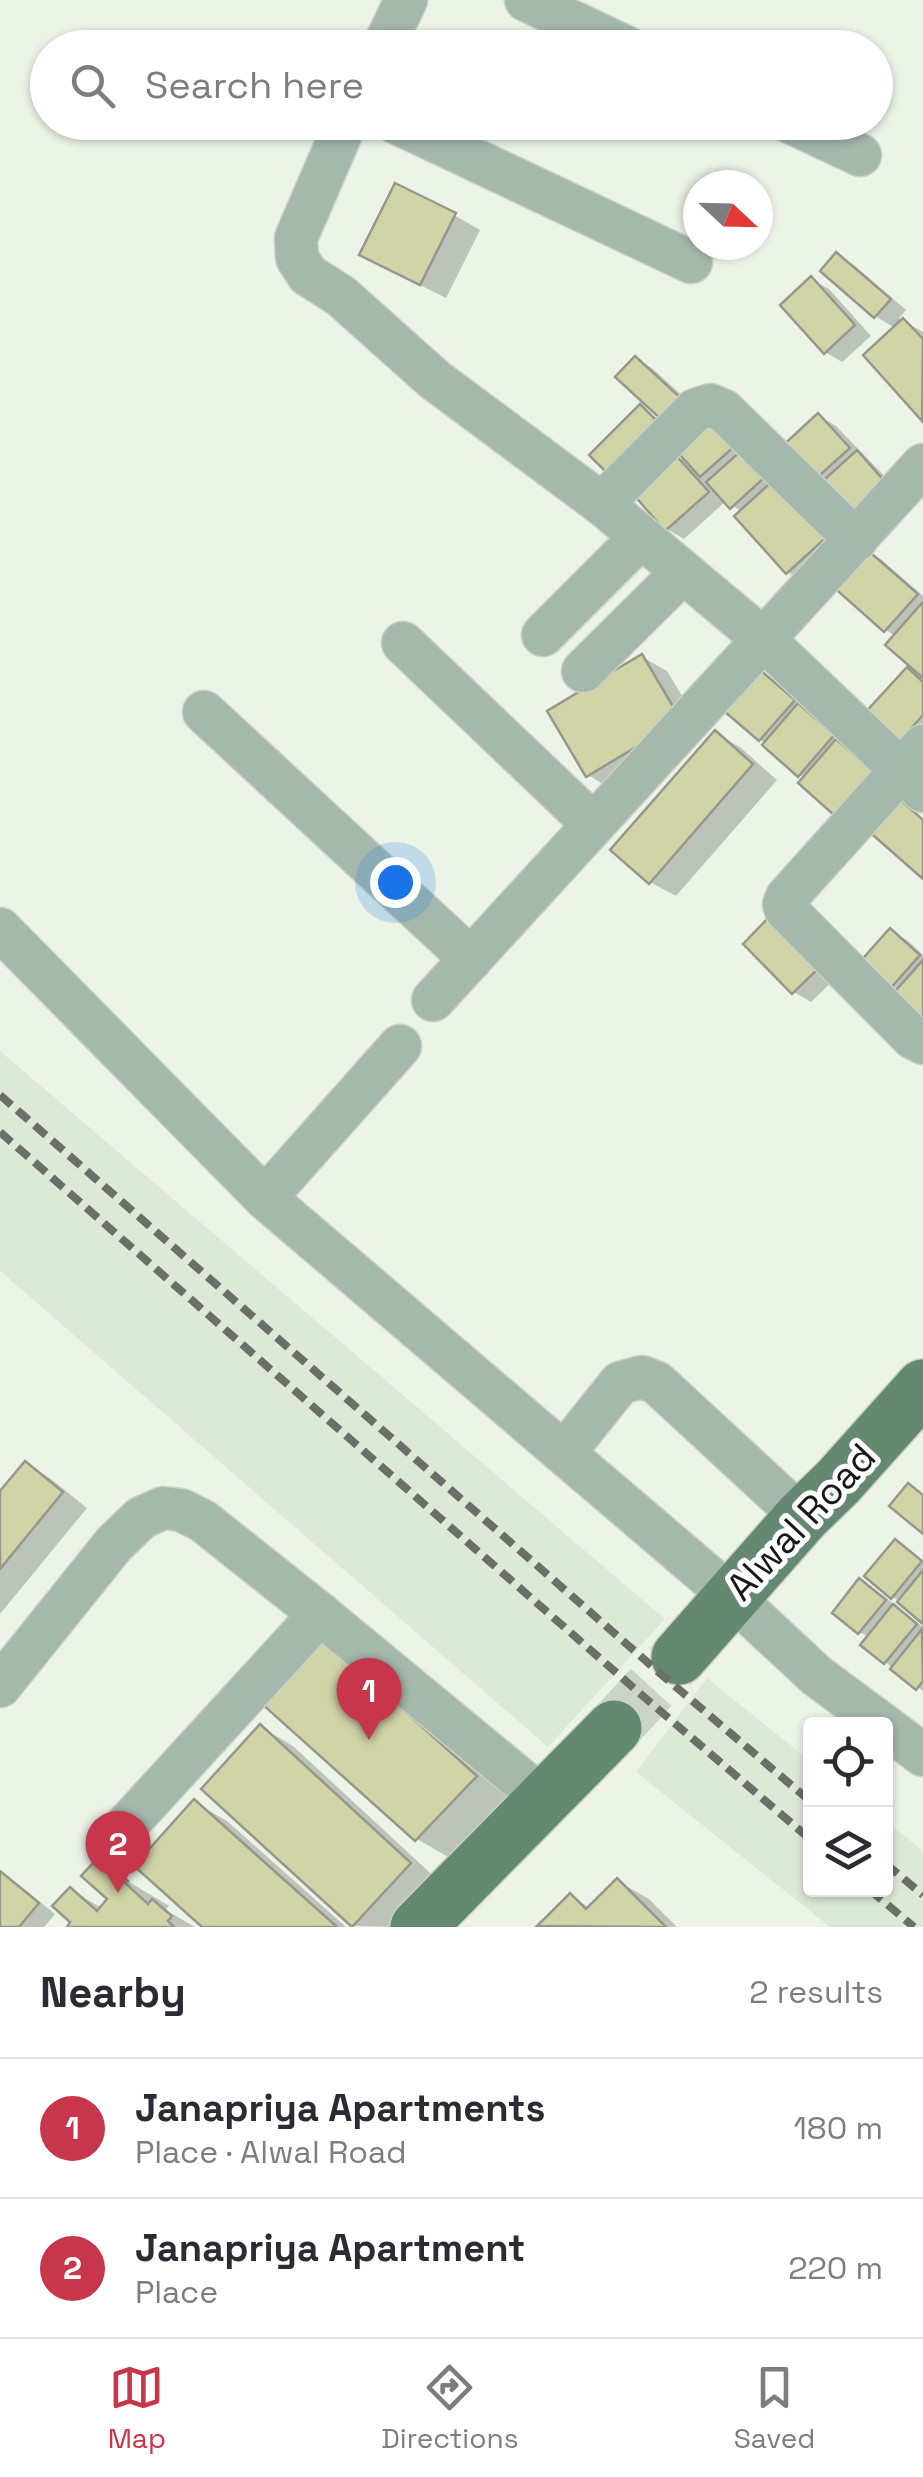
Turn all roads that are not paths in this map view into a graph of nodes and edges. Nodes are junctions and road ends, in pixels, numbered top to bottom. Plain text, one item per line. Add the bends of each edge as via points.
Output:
1 (406, 0) edge
2 (526, 0) edge
3 (392, 30) edge
4 (590, 30) edge
5 (338, 140) edge
6 (433, 140) edge
7 (828, 140) edge
8 (860, 155) dead end
9 (690, 262) dead end
10 (923, 464) edge
11 (602, 504) junction
12 (856, 540) junction
13 (632, 545) junction
14 (674, 580) junction
15 (543, 635) dead end
16 (762, 638) junction
17 (403, 643) dead end
18 (583, 671) dead end
19 (204, 712) dead end
20 (916, 769) edge
21 (592, 824) junction
22 (0, 929) edge
23 (470, 959) junction
24 (432, 1000) dead end
25 (923, 1043) edge
26 (400, 1046) dead end
27 (265, 1198) junction
28 (923, 1388) edge
29 (564, 1453) junction
30 (802, 1517) junction
31 (731, 1596) junction
32 (320, 1614) junction
33 (679, 1657) tunnel mouth
34 (0, 1686) edge
35 (872, 1717) edge
36 (614, 1728) tunnel mouth
37 (893, 1733) edge
38 (923, 1755) edge
39 (544, 1799) junction
40 (113, 1840) dead end
41 (418, 1927) edge

1 - 3 street
2 - 4 street
5 - 11 street via 296,238 297,258 308,275
6 - 9 street
7 - 8 street
10 - 12 street
11 - 12 street via 695,410 710,405 724,411
11 - 13 street
12 - 16 street
13 - 14 street
13 - 15 street
14 - 16 street
14 - 18 street
16 - 20 street
16 - 21 street
17 - 21 street
19 - 23 street
20 - 25 street via 784,904
21 - 23 street
22 - 27 street
23 - 24 street
26 - 27 street
27 - 29 street
28 - 30 main road, Alwal Road
29 - 30 street via 620,1383 642,1377 657,1383
29 - 31 street
30 - 31 main road, Alwal Road
31 - 33 main road, Alwal Road
31 - 35 street
32 - 34 street via 203,1521 164,1508 141,1518 114,1544
32 - 39 street
32 - 40 street
36 - 39 main road
37 - 38 street
39 - 41 main road

